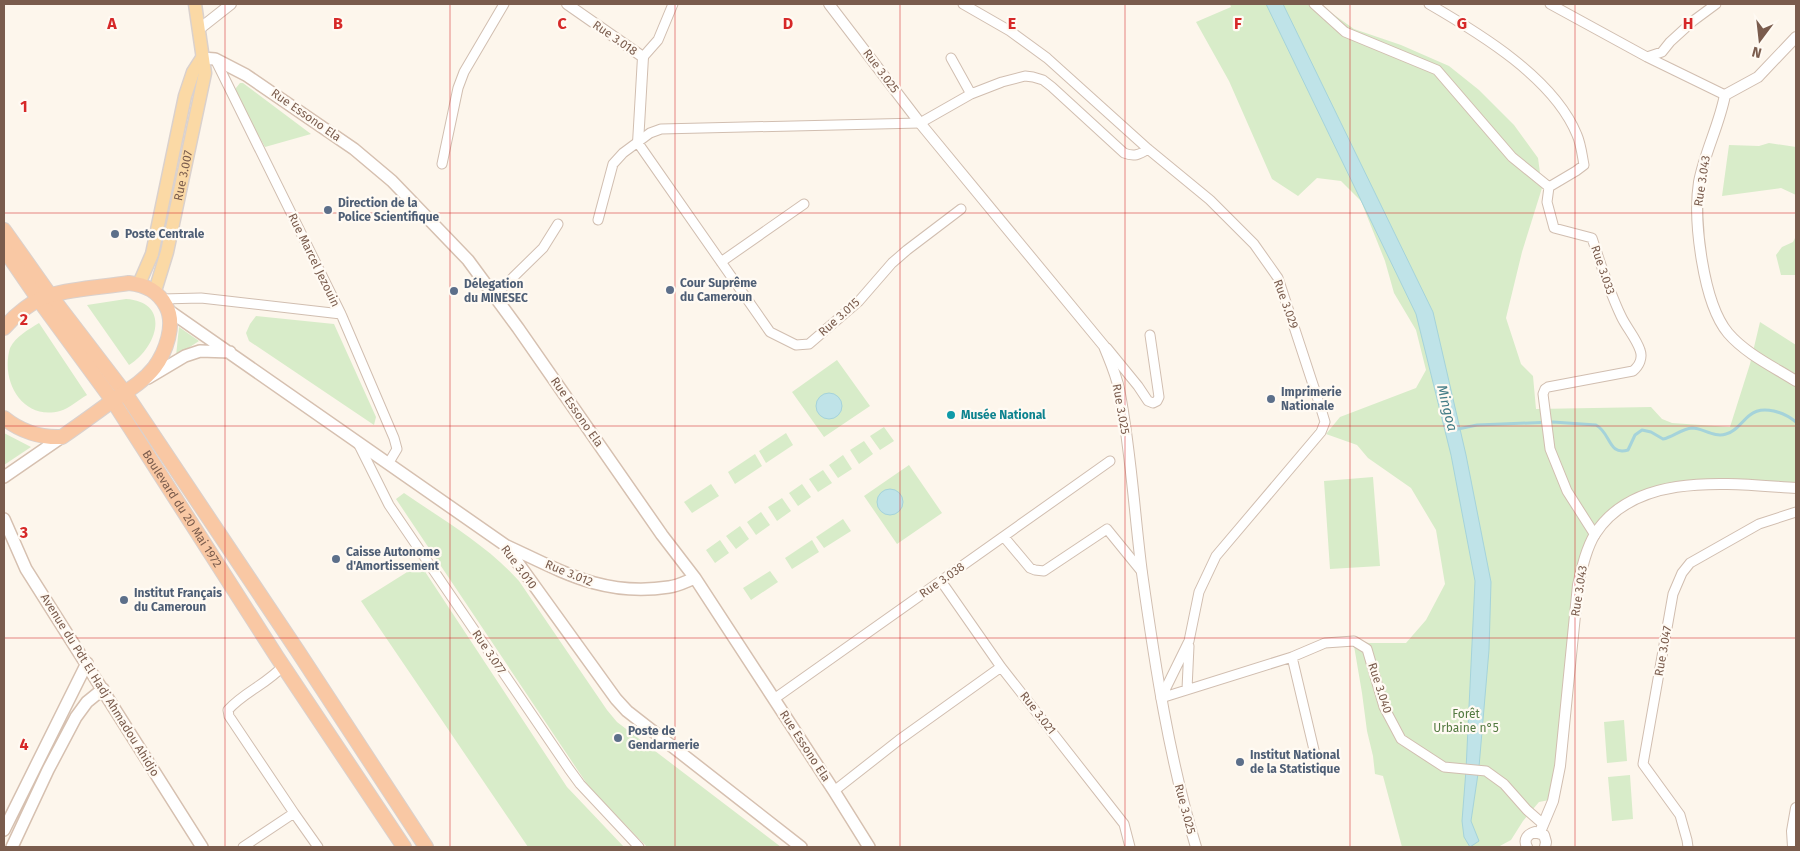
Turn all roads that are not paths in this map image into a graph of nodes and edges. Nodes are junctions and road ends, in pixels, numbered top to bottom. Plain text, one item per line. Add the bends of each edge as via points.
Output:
1 (195, 4) edge
2 (231, 4) edge
3 (504, 4) edge
4 (566, 4) edge
5 (673, 4) edge
6 (829, 4) edge
7 (963, 4) edge
8 (1314, 4) edge
9 (1428, 4) edge
10 (1550, 4) edge
11 (1716, 4) edge
12 (198, 30) junction
13 (1796, 37) edge
14 (643, 57) junction
15 (1647, 57) junction
16 (951, 58) dead end
17 (209, 59) junction
18 (971, 94) junction
19 (1725, 95) junction
20 (920, 123) junction
21 (638, 143) junction
22 (1148, 149) junction
23 (442, 164) dead end
24 (1548, 187) junction
25 (804, 204) dead end
26 (961, 209) dead end
27 (598, 220) dead end
28 (558, 224) dead end
29 (4, 230) edge
30 (4, 249) edge
31 (721, 262) junction
32 (139, 284) junction
33 (494, 296) junction
34 (44, 298) junction
35 (162, 300) junction
36 (341, 314) junction
37 (4, 328) edge
38 (1150, 335) dead end
39 (1104, 346) junction
40 (230, 352) junction
41 (1796, 381) edge
42 (139, 383) junction
43 (119, 397) junction
44 (4, 418) edge
45 (62, 437) junction
46 (358, 443) junction
47 (1110, 461) dead end
48 (388, 464) junction
49 (4, 478) edge
50 (1796, 488) edge
51 (1796, 512) edge
52 (4, 519) edge
53 (1595, 535) junction
54 (1004, 537) junction
55 (504, 545) junction
56 (1142, 572) junction
57 (695, 578) junction
58 (941, 581) junction
59 (1189, 641) junction
60 (1292, 657) junction
61 (87, 663) junction
62 (283, 666) junction
63 (1001, 666) junction
64 (103, 688) junction
65 (1187, 689) junction
66 (1161, 698) junction
67 (774, 699) junction
68 (1314, 750) dead end
69 (834, 791) junction
70 (1796, 808) edge
71 (294, 813) junction
72 (1542, 828) junction
73 (4, 830) edge
74 (1524, 846) edge
75 (12, 847) edge
76 (202, 847) edge
77 (242, 847) edge
78 (318, 847) edge
79 (404, 847) edge
80 (426, 847) edge
81 (639, 847) edge
82 (801, 847) edge
83 (869, 847) edge
84 (1130, 847) edge
85 (1196, 847) edge
86 (1546, 847) edge
87 (1688, 847) edge
88 (1793, 847) edge

1 - 12 main road, Rue 3.007
2 - 12 street
3 - 23 street via 464,72
4 - 14 street, Rue 3.018
5 - 14 street via 658,40
6 - 20 street, Rue 3.025
7 - 22 street, Rue 3.029 via 1010,31 1046,58
8 - 24 street via 1345,32 1437,70 1512,157
9 - 24 street via 1468,26 1503,51 1541,84 1566,114 1577,135 1584,165
10 - 15 street
11 - 15 street via 1662,52
12 - 17 main road, Rue 3.007
13 - 19 street via 1758,77
14 - 21 street, Rue 3.018
15 - 19 street
16 - 18 street
17 - 32 main road, Rue 3.007 via 193,72 185,96 152,254
17 - 33 main road, Rue Essono Ela via 246,74 354,149 392,181 468,260
17 - 35 main road, Rue 3.007 via 167,252
17 - 36 street, Rue Marcel Jezouin
18 - 20 street
18 - 22 street via 1025,76 1043,80 1124,153 1132,156
19 - 41 street, Rue 3.043 via 1699,183 1697,226 1705,274 1712,301 1728,333 1744,348
20 - 21 street via 661,129
20 - 39 street, Rue 3.025
21 - 27 street via 614,164
21 - 31 street, Rue 3.015
22 - 59 street, Rue 3.029 via 1210,200 1254,244 1278,278 1325,422 1321,432 1216,556 1199,592
24 - 53 street, Rue 3.033 via 1547,202 1554,228 1592,238 1611,295 1640,350 1640,363 1633,371 1544,390 1550,449 1567,491
25 - 31 street
26 - 31 street, Rue 3.015 via 892,263 859,301 809,344 796,344 770,332
28 - 33 street via 543,248
29 - 34 highway, Boulevard du 20 Mai 1972
30 - 34 highway, Boulevard du 20 Mai 1972
32 - 34 highway
32 - 35 highway
33 - 57 main road, Rue Essono Ela
34 - 37 highway
34 - 43 highway, Boulevard du 20 Mai 1972
35 - 36 street via 202,298
35 - 40 main road, Rue 3.010
35 - 42 highway via 170,322 166,346 154,367
36 - 48 street, Rue Marcel Jezouin via 394,438 397,449
38 - 39 street via 1159,397 1153,403
39 - 56 street, Rue 3.025 via 1119,387
40 - 42 main road via 200,351 185,356
40 - 46 main road, Rue 3.010
42 - 43 highway
43 - 45 highway
43 - 62 highway, Boulevard du 20 Mai 1972
43 - 80 highway, Boulevard du 20 Mai 1972 via 286,633
44 - 45 highway via 18,428 49,437
45 - 49 main road
46 - 48 main road, Rue 3.010
46 - 81 street, Rue 3.077 via 389,505 569,769
47 - 54 street, Rue 3.038
48 - 55 main road, Rue 3.010
50 - 53 street, Rue 3.043 via 1723,484 1688,485 1656,491 1618,510
51 - 87 street, Rue 3.047 via 1759,524 1690,563 1673,594 1643,764 1680,815
52 - 61 main road, Avenue du Pdt El Hadj Ahmadou Ahidjo via 26,569
53 - 72 street, Rue 3.043 via 1578,585 1560,766 1553,801
54 - 56 street via 1030,568 1044,570 1106,529
54 - 58 street, Rue 3.038
55 - 57 main road, Rue 3.012 via 594,584 619,589 671,587
55 - 82 main road, Rue 3.010 via 627,711
56 - 66 street, Rue 3.025
57 - 67 main road, Rue Essono Ela
58 - 63 street, Rue 3.021
58 - 67 street, Rue 3.038
59 - 65 street, Rue 3.029
59 - 66 street, Rue 3.029
60 - 65 street, Rue 3.040
60 - 68 street
60 - 72 street, Rue 3.040 via 1325,643 1354,641 1367,649 1384,707 1401,739 1444,767 1486,772 1504,784
61 - 64 main road, Avenue du Pdt El Hadj Ahmadou Ahidjo
61 - 73 main road
62 - 71 street via 228,710
62 - 79 highway, Boulevard du 20 Mai 1972
63 - 69 street
63 - 84 street, Rue 3.021 via 1124,824
64 - 75 main road via 76,717
64 - 76 main road, Avenue du Pdt El Hadj Ahmadou Ahidjo
65 - 66 street, Rue 3.040
66 - 85 street, Rue 3.025 via 1182,799
67 - 69 main road, Rue Essono Ela
69 - 83 main road, Rue Essono Ela
70 - 88 street
71 - 77 street
71 - 78 street
72 - 74 street via 1527,836
72 - 86 street

